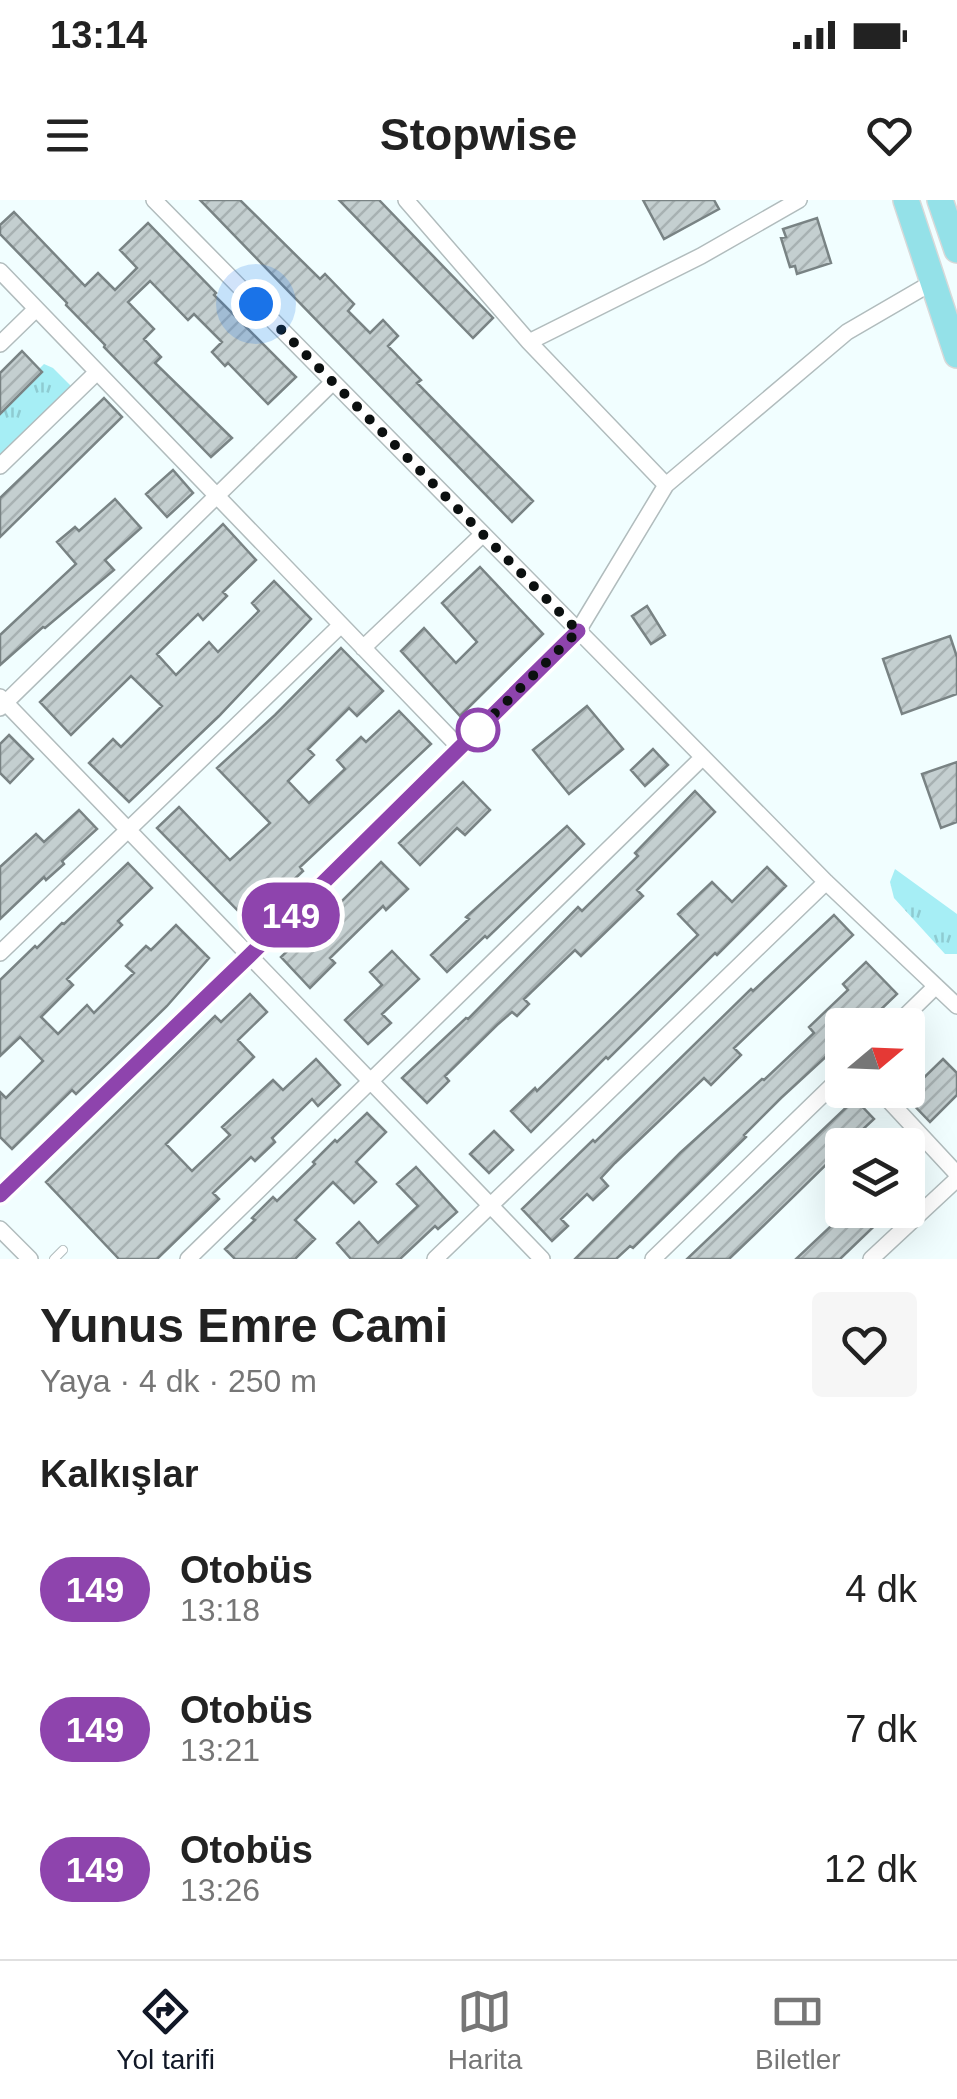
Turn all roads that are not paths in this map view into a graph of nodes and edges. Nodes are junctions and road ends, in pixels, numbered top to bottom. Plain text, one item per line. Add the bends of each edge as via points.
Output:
1 (154, 200) edge
2 (406, 200) edge
3 (799, 200) edge
4 (906, 200) edge
5 (940, 200) edge
6 (956, 244) edge
7 (0, 272) edge
8 (933, 282) junction
9 (36, 309) junction
10 (529, 342) junction
11 (0, 344) edge
12 (957, 354) edge
13 (98, 372) junction
14 (332, 382) junction
15 (0, 466) edge
16 (666, 484) junction
17 (216, 496) junction
18 (483, 534) junction
19 (341, 625) junction
20 (578, 631) junction
21 (363, 648) junction
22 (2, 703) edge
23 (460, 748) junction
24 (703, 757) junction
25 (128, 830) junction
26 (826, 882) junction
27 (0, 953) edge
28 (249, 956) junction
29 (936, 986) junction
30 (957, 1006) edge
31 (913, 1008) edge
32 (370, 1082) junction
33 (825, 1092) edge
34 (896, 1108) edge
35 (957, 1177) edge
36 (0, 1195) edge
37 (490, 1206) junction
38 (0, 1229) edge
39 (63, 1250) dead end
40 (30, 1259) edge
41 (54, 1259) edge
42 (188, 1259) edge
43 (435, 1259) edge
44 (542, 1259) edge
45 (652, 1259) edge
46 (871, 1259) edge

1 - 14 street
2 - 10 street
3 - 10 street
4 - 8 main road
5 - 6 main road
7 - 9 street
8 - 12 main road
8 - 16 street via 846,332
9 - 11 street
9 - 13 street
10 - 16 street
13 - 15 street
13 - 17 street
14 - 17 street
14 - 18 street
16 - 20 street
17 - 19 street
17 - 22 street
18 - 20 street
18 - 21 street
19 - 21 street
19 - 25 street
20 - 23 street
20 - 24 street
21 - 23 street
22 - 25 street
23 - 28 street
24 - 26 street
24 - 32 street
25 - 27 street
25 - 28 street
26 - 29 street
26 - 37 street
28 - 32 street
28 - 36 street
29 - 30 street
29 - 31 street
32 - 37 street
32 - 42 street
33 - 45 street
34 - 35 street
35 - 46 street
37 - 43 street
37 - 44 street
38 - 40 street
39 - 41 lane

